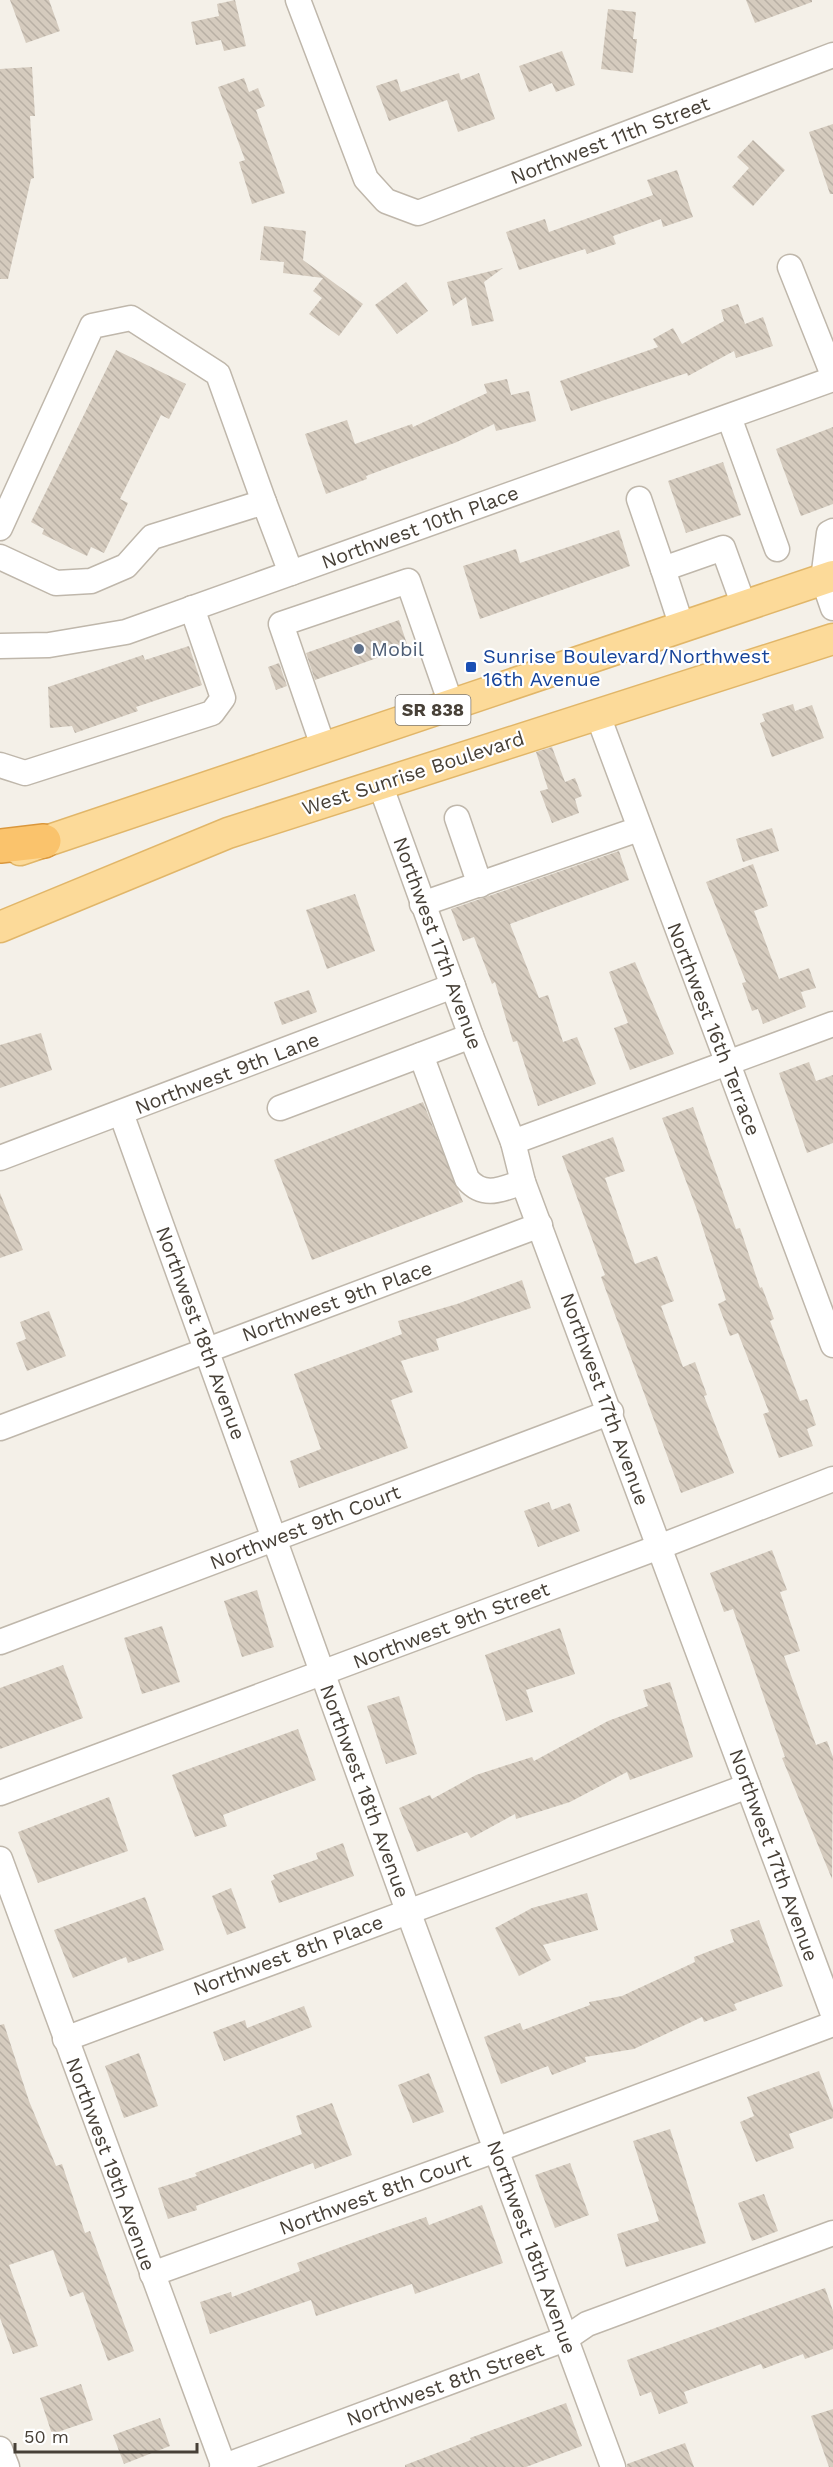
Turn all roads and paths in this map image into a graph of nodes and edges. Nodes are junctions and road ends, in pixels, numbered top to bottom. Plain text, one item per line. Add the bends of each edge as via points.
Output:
1 (298, 0) edge
2 (833, 56) edge
3 (790, 267) dead end
4 (833, 375) edge
5 (833, 380) edge
6 (729, 417) junction
7 (639, 499) dead end
8 (264, 502) junction
9 (0, 528) edge
10 (833, 531) edge
11 (777, 549) dead end
12 (0, 557) edge
13 (663, 569) junction
14 (291, 573) junction
15 (828, 578) edge
16 (744, 606) junction
17 (192, 608) junction
18 (833, 608) edge
19 (682, 627) junction
20 (833, 639) edge
21 (0, 646) edge
22 (450, 704) junction
23 (597, 713) junction
24 (323, 746) junction
25 (0, 765) edge
26 (380, 784) junction
27 (457, 818) dead end
28 (639, 829) junction
29 (44, 841) junction
30 (0, 846) edge
31 (0, 857) edge
32 (480, 885) junction
33 (422, 904) junction
34 (0, 927) edge
35 (453, 986) junction
36 (833, 1024) edge
37 (471, 1036) junction
38 (421, 1055) junction
39 (726, 1063) junction
40 (280, 1108) dead end
41 (121, 1113) junction
42 (513, 1142) junction
43 (0, 1158) edge
44 (523, 1182) junction
45 (540, 1225) junction
46 (833, 1345) edge
47 (207, 1349) junction
48 (611, 1412) junction
49 (0, 1428) edge
50 (833, 1479) edge
51 (274, 1539) junction
52 (659, 1547) junction
53 (0, 1642) edge
54 (322, 1674) junction
55 (748, 1786) junction
56 (0, 1793) edge
57 (0, 1859) edge
58 (408, 1911) junction
59 (833, 2014) edge
60 (833, 2024) edge
61 (64, 2038) junction
62 (496, 2150) junction
63 (833, 2233) edge
64 (152, 2274) junction
65 (565, 2339) junction
66 (0, 2449) edge
67 (7, 2467) edge
68 (223, 2467) edge
69 (613, 2467) edge

1 - 2 street, Northwest 11th Street via 366,179 386,201 418,213
3 - 4 street
5 - 6 street, Northwest 10th Place
6 - 11 street
6 - 14 street, Northwest 10th Place
7 - 13 street
8 - 9 street via 218,374 131,318 93,326
8 - 12 street via 152,537 126,566 91,581 56,583
8 - 14 street
10 - 15 street via 829,533
13 - 16 street via 723,548
13 - 19 street
14 - 17 street, Northwest 10th Place
15 - 16 main road, SR 838
15 - 18 street
16 - 19 main road, SR 838
17 - 21 street, Northwest 10th Place via 126,632 49,645
17 - 25 street via 223,698 212,713 25,773
19 - 22 main road, SR 838
20 - 23 main road, West Sunrise Boulevard / SR 838
22 - 24 main road, SR 838
22 - 24 street via 408,581 281,624
23 - 26 main road, West Sunrise Boulevard / SR 838
23 - 28 street, Northwest 16th Terrace
24 - 29 main road, SR 838
26 - 33 street, Northwest 17th Avenue
26 - 34 main road, West Sunrise Boulevard / SR 838 via 228,833
27 - 32 street
28 - 32 street
28 - 39 street, Northwest 16th Terrace
29 - 30 highway
29 - 31 main road, SR 838
32 - 33 street
33 - 35 street, Northwest 17th Avenue
35 - 37 street, Northwest 17th Avenue
35 - 41 street, Northwest 9th Lane
36 - 39 street
37 - 38 street
37 - 42 street, Northwest 17th Avenue
38 - 40 street
38 - 44 street via 473,1186 491,1193
39 - 42 street
39 - 46 street, Northwest 16th Terrace
41 - 43 street, Northwest 9th Lane
41 - 47 street, Northwest 18th Avenue
42 - 44 street, Northwest 17th Avenue
44 - 45 street, Northwest 17th Avenue
45 - 47 street, Northwest 9th Place
45 - 48 street, Northwest 17th Avenue
47 - 49 street, Northwest 9th Place
47 - 51 street, Northwest 18th Avenue
48 - 51 street, Northwest 9th Court
48 - 52 street, Northwest 17th Avenue
50 - 52 street, Northwest 9th Street
51 - 53 street, Northwest 9th Court
51 - 54 street, Northwest 18th Avenue
52 - 54 street, Northwest 9th Street
52 - 55 street, Northwest 17th Avenue
54 - 56 street, Northwest 9th Street
54 - 58 street, Northwest 18th Avenue
55 - 58 street, Northwest 8th Place
55 - 59 street, Northwest 17th Avenue
57 - 61 street, Northwest 19th Avenue
58 - 61 street, Northwest 8th Place
58 - 62 street, Northwest 18th Avenue
60 - 62 street, Northwest 8th Court
61 - 64 street, Northwest 19th Avenue
62 - 64 street, Northwest 8th Court
62 - 65 street, Northwest 18th Avenue
63 - 65 street, Northwest 8th Street via 587,2324
64 - 68 street, Northwest 19th Avenue
65 - 68 street, Northwest 8th Street
65 - 69 street, Northwest 18th Avenue
66 - 67 street

